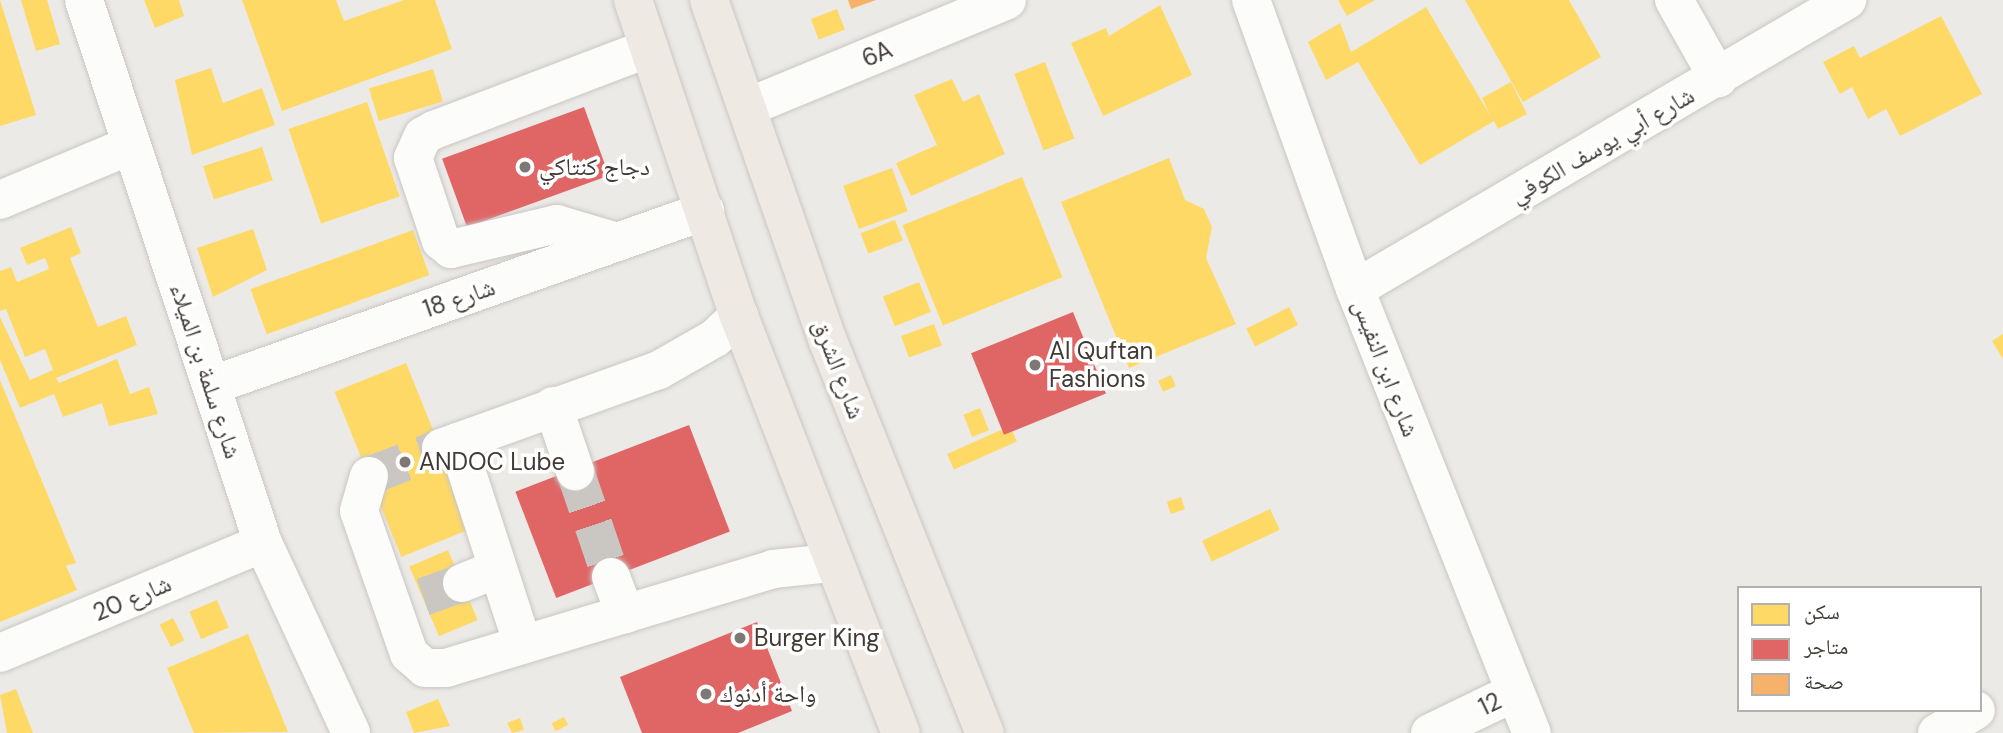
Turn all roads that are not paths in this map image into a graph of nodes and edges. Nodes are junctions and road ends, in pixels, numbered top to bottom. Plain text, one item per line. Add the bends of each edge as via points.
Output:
1 (83, 0) edge
2 (633, 0) edge
3 (709, 0) edge
4 (1007, 0) edge
5 (1251, 0) edge
6 (1674, 0) edge
7 (1847, 0) edge
8 (649, 48) junction
9 (1718, 78) junction
10 (748, 107) junction
11 (129, 146) junction
12 (0, 200) edge
13 (705, 211) junction
14 (617, 242) junction
15 (1355, 289) junction
16 (739, 316) junction
17 (213, 385) junction
18 (553, 406) junction
19 (575, 471) tunnel mouth
20 (369, 476) dead end
21 (263, 543) junction
22 (830, 563) junction
23 (496, 569) junction
24 (611, 577) tunnel mouth
25 (461, 583) tunnel mouth
26 (625, 614) junction
27 (523, 645) junction
28 (0, 653) edge
29 (1513, 692) junction
30 (2003, 694) edge
31 (1982, 707) edge
32 (1973, 712) edge
33 (351, 733) edge
34 (901, 733) edge
35 (985, 733) edge
36 (1430, 733) edge
37 (1532, 733) edge
38 (1937, 733) edge

1 - 11 street, شارع سلمة بن الميلاء
2 - 8 main road
3 - 10 main road, شارع الشرق
4 - 10 street, 6A
5 - 15 street, شارع ابن النفيس
6 - 9 street
7 - 9 street, شارع أبي يوسف الكوفي
8 - 13 main road
8 - 14 street via 434,130 423,136 413,159 441,241 451,249 557,224
9 - 15 street, شارع أبي يوسف الكوفي
10 - 35 main road, شارع الشرق via 828,341
11 - 12 street
11 - 17 street, شارع سلمة بن الميلاء
13 - 14 street, شارع 18
13 - 16 main road
14 - 17 street, شارع 18
15 - 29 street, شارع ابن النفيس
16 - 18 street via 688,356
16 - 22 main road
17 - 21 street, شارع سلمة بن الميلاء
18 - 19 street
18 - 23 street via 449,445
20 - 27 street via 359,511 408,602 409,654 425,668
21 - 28 street, شارع 20
21 - 33 street, شارع سلمة بن الميلاء
22 - 26 street via 773,569
22 - 34 main road
23 - 25 street
23 - 27 street
24 - 26 street
26 - 27 street
29 - 36 street, 12
29 - 37 street, شارع ابن النفيس
30 - 31 street
32 - 38 street

